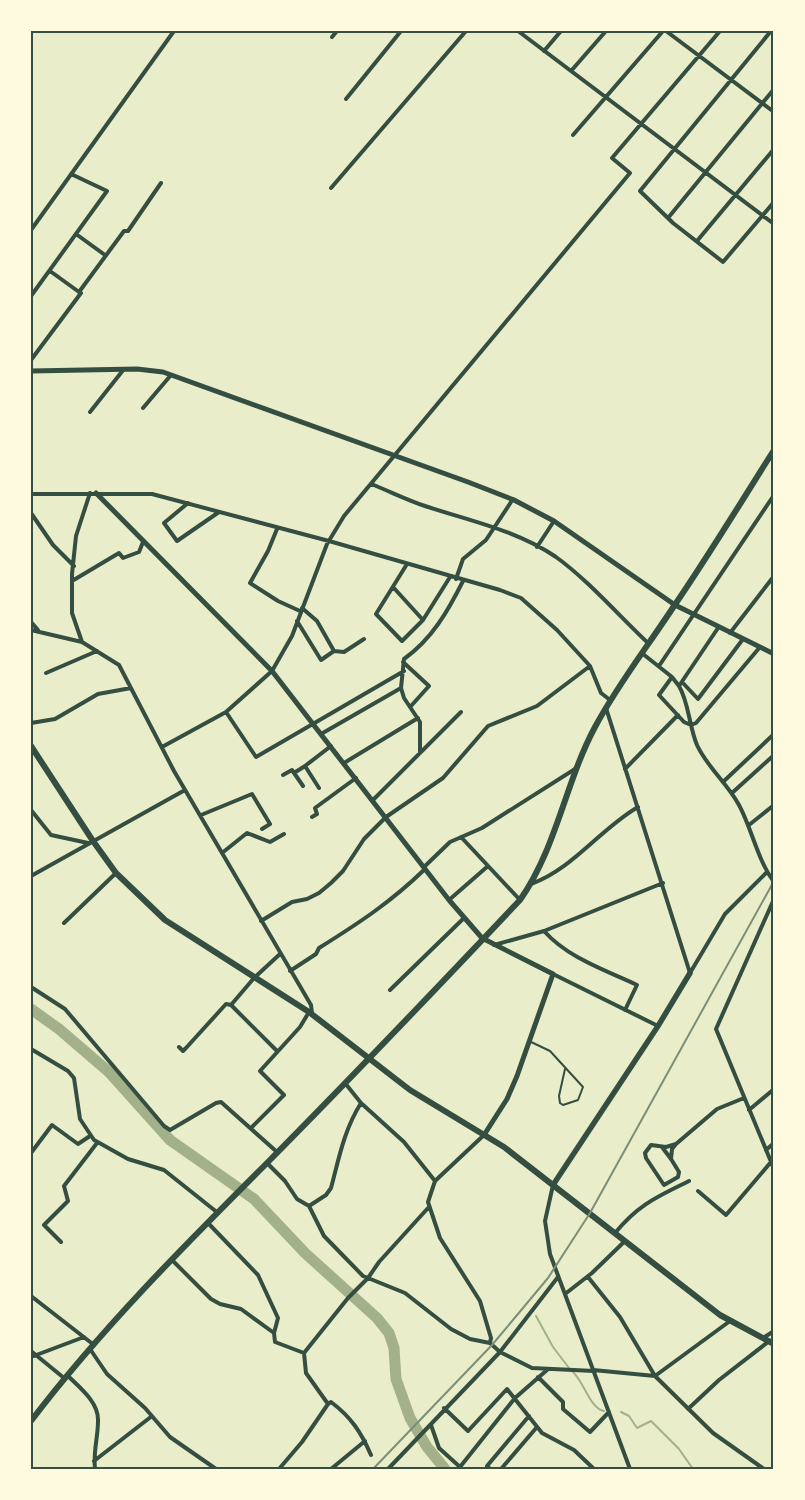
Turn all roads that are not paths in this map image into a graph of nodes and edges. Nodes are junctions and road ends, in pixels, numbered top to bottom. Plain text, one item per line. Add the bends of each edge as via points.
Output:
1 (174, 31) edge
2 (337, 31) edge
3 (401, 31) edge
4 (518, 31) edge
5 (562, 31) edge
6 (606, 31) edge
7 (665, 31) edge
8 (720, 31) edge
9 (771, 31) edge
10 (464, 32) edge
11 (332, 37) dead end
12 (544, 51) junction
13 (699, 56) junction
14 (571, 71) junction
15 (730, 80) junction
16 (774, 89) edge
17 (606, 97) junction
18 (346, 99) dead end
19 (762, 103) junction
20 (774, 112) edge
21 (641, 124) junction
22 (573, 136) dead end
23 (674, 148) junction
24 (774, 149) edge
25 (706, 172) junction
26 (71, 174) junction
27 (161, 183) dead end
28 (331, 188) dead end
29 (736, 195) junction
30 (774, 202) edge
31 (762, 215) junction
32 (668, 218) junction
33 (774, 224) edge
34 (31, 230) edge
35 (76, 234) junction
36 (697, 241) junction
37 (106, 255) junction
38 (50, 271) junction
39 (79, 292) junction
40 (31, 296) edge
41 (31, 360) edge
42 (124, 369) junction
43 (31, 371) edge
44 (171, 375) junction
45 (143, 408) dead end
46 (90, 412) dead end
47 (774, 450) edge
48 (396, 455) junction
49 (371, 484) junction
50 (93, 493) junction
51 (31, 494) edge
52 (774, 495) edge
53 (512, 499) junction
54 (188, 503) junction
55 (219, 512) junction
56 (31, 513) edge
57 (554, 521) junction
58 (494, 526) junction
59 (277, 529) junction
60 (329, 541) junction
61 (143, 542) junction
62 (537, 547) junction
63 (407, 564) junction
64 (74, 566) junction
65 (774, 576) edge
66 (450, 577) junction
67 (456, 579) junction
68 (72, 581) junction
69 (463, 581) junction
70 (393, 587) junction
71 (675, 605) junction
72 (301, 610) junction
73 (694, 615) junction
74 (423, 620) junction
75 (297, 621) junction
76 (31, 622) edge
77 (718, 628) junction
78 (31, 630) edge
79 (38, 630) junction
80 (730, 633) junction
81 (364, 639) dead end
82 (743, 639) junction
83 (82, 642) junction
84 (649, 644) junction
85 (760, 647) junction
86 (97, 651) junction
87 (334, 651) junction
88 (773, 652) edge
89 (642, 654) junction
90 (403, 662) junction
91 (590, 666) junction
92 (659, 666) junction
93 (272, 671) junction
94 (404, 671) junction
95 (46, 673) dead end
96 (672, 677) junction
97 (680, 684) junction
98 (131, 688) junction
99 (401, 688) junction
100 (610, 700) junction
101 (411, 706) junction
102 (606, 708) junction
103 (226, 712) junction
104 (461, 712) dead end
105 (678, 715) junction
106 (418, 718) junction
107 (31, 723) edge
108 (314, 724) junction
109 (691, 725) junction
110 (321, 734) junction
111 (774, 734) edge
112 (31, 746) edge
113 (330, 746) junction
114 (162, 748) junction
115 (420, 753) junction
116 (774, 755) edge
117 (344, 763) junction
118 (305, 766) junction
119 (575, 769) junction
120 (625, 769) junction
121 (294, 773) junction
122 (283, 776) dead end
123 (356, 778) junction
124 (724, 781) junction
125 (303, 786) dead end
126 (319, 788) dead end
127 (186, 790) junction
128 (732, 792) junction
129 (373, 800) junction
130 (774, 805) edge
131 (638, 807) junction
132 (31, 810) edge
133 (201, 815) junction
134 (386, 817) junction
135 (312, 818) dead end
136 (749, 825) junction
137 (262, 829) dead end
138 (284, 834) dead end
139 (461, 837) junction
140 (91, 842) junction
141 (222, 853) junction
142 (488, 866) junction
143 (424, 868) junction
144 (116, 872) junction
145 (767, 872) junction
146 (31, 876) edge
147 (774, 882) edge
148 (663, 883) junction
149 (531, 884) junction
150 (774, 899) edge
151 (449, 900) junction
152 (520, 900) junction
153 (464, 918) junction
154 (261, 921) junction
155 (64, 923) dead end
156 (544, 931) junction
157 (482, 938) junction
158 (494, 946) junction
159 (280, 954) junction
160 (290, 971) junction
161 (690, 973) junction
162 (553, 974) junction
163 (254, 978) junction
164 (31, 987) edge
165 (390, 990) dead end
166 (232, 1005) junction
167 (625, 1010) junction
168 (311, 1013) junction
169 (658, 1026) junction
170 (530, 1041) junction
171 (179, 1047) dead end
172 (31, 1049) edge
173 (277, 1051) junction
174 (369, 1058) junction
175 (565, 1069) junction
176 (345, 1083) junction
177 (774, 1090) edge
178 (744, 1098) junction
179 (361, 1103) junction
180 (749, 1110) junction
181 (252, 1127) junction
182 (484, 1134) junction
183 (90, 1136) junction
184 (97, 1143) junction
185 (774, 1143) edge
186 (676, 1144) junction
187 (660, 1145) junction
188 (766, 1150) junction
189 (277, 1152) junction
190 (31, 1153) edge
191 (670, 1159) junction
192 (771, 1162) junction
193 (267, 1163) junction
194 (774, 1169) edge
195 (435, 1181) junction
196 (689, 1181) dead end
197 (553, 1185) junction
198 (698, 1191) dead end
199 (309, 1206) junction
200 (428, 1208) junction
201 (218, 1213) junction
202 (208, 1222) junction
203 (616, 1233) junction
204 (626, 1240) junction
205 (61, 1242) dead end
206 (172, 1260) junction
207 (588, 1277) junction
208 (368, 1278) junction
209 (558, 1278) junction
210 (565, 1294) junction
211 (31, 1296) edge
212 (730, 1321) junction
213 (774, 1331) edge
214 (274, 1333) junction
215 (84, 1337) junction
216 (761, 1339) junction
217 (490, 1343) junction
218 (771, 1343) edge
219 (92, 1347) junction
220 (31, 1351) edge
221 (500, 1352) junction
222 (304, 1353) junction
223 (34, 1356) edge
224 (547, 1370) junction
225 (593, 1370) junction
226 (655, 1376) junction
227 (66, 1377) junction
228 (538, 1377) junction
229 (516, 1398) junction
230 (328, 1404) junction
231 (444, 1408) junction
232 (688, 1409) junction
233 (609, 1412) junction
234 (152, 1416) junction
235 (529, 1416) junction
236 (31, 1421) edge
237 (430, 1426) junction
238 (537, 1427) junction
239 (364, 1441) junction
240 (371, 1455) dead end
241 (94, 1461) junction
242 (283, 1463) junction
243 (95, 1469) edge
244 (216, 1469) edge
245 (279, 1469) edge
246 (284, 1469) edge
247 (331, 1469) edge
248 (388, 1469) edge
249 (490, 1469) edge
250 (501, 1469) edge
251 (594, 1469) edge
252 (630, 1469) edge
253 (764, 1469) edge

1 - 26 street
2 - 11 street
3 - 18 street
4 - 12 street
5 - 12 street
6 - 14 street
7 - 13 street
7 - 17 street
8 - 13 street
9 - 15 street
10 - 28 street
12 - 14 street
13 - 15 street
13 - 21 street
14 - 17 street
15 - 19 street
15 - 23 street
16 - 19 street
17 - 21 street
17 - 22 street
19 - 20 street
19 - 25 street
21 - 23 street
21 - 48 street via 612,158 630,173
23 - 25 street
23 - 32 street via 640,191
24 - 29 street
25 - 29 street
25 - 32 street
26 - 34 street
26 - 35 street via 107,191
27 - 37 street via 128,231 124,231
29 - 31 street
29 - 36 street
30 - 31 street
31 - 33 street
31 - 36 street via 723,262
32 - 36 street
35 - 37 street
35 - 38 street
37 - 39 street
38 - 39 street
38 - 40 street
39 - 41 street
42 - 43 street
42 - 44 street
42 - 46 street
44 - 45 street
44 - 48 street
47 - 71 main road
48 - 49 street
48 - 53 street
49 - 58 street via 424,506
49 - 60 street via 344,516
50 - 51 street
50 - 54 street via 152,494
50 - 61 street
50 - 64 street via 76,536
52 - 73 street
53 - 57 street
53 - 58 street
54 - 55 street
54 - 55 street via 164,523 177,541
55 - 59 street
56 - 64 street via 53,545
57 - 62 street
57 - 71 street
58 - 62 street
58 - 67 street via 486,540 463,559
59 - 60 street
59 - 72 street via 250,583 278,601
60 - 63 street
60 - 72 street
61 - 68 street via 139,552 122,558 119,553
61 - 93 street
62 - 84 street via 573,572
63 - 66 street
63 - 70 street
64 - 68 street
65 - 80 street
66 - 67 street
66 - 74 street
67 - 69 street
68 - 83 street via 72,612
69 - 90 street via 439,624
69 - 91 street via 522,598
70 - 74 street
70 - 74 street via 376,614 402,641
71 - 73 street
71 - 84 main road
72 - 75 street
72 - 87 street via 317,621
73 - 77 street
73 - 92 street
75 - 87 street via 321,660
75 - 93 street
76 - 79 street
77 - 80 street
77 - 97 street
78 - 79 street
79 - 83 street
80 - 82 street
81 - 87 street via 344,652
82 - 85 street
82 - 97 street via 698,699
83 - 86 street
84 - 89 main road
85 - 88 street
85 - 109 street
86 - 95 street
86 - 98 street via 119,665
89 - 92 street
89 - 100 main road
90 - 94 street
90 - 101 street via 429,686
91 - 100 street via 602,693
91 - 134 street via 537,706 488,726 443,778
92 - 96 street
93 - 103 street
93 - 108 street
94 - 99 street
94 - 108 street
96 - 97 street
96 - 105 street via 660,695
97 - 109 street
98 - 107 street via 98,694 55,719
98 - 114 street
99 - 101 street
99 - 110 street
100 - 102 main road
101 - 106 street
102 - 119 main road
102 - 120 street
103 - 108 street via 256,757
103 - 114 street
104 - 115 street
105 - 109 street
105 - 120 street
106 - 115 street
106 - 117 street
108 - 110 street
109 - 124 street via 702,754
110 - 113 street
111 - 124 street
112 - 140 main road
113 - 117 street
113 - 118 street
114 - 127 street
115 - 129 street
116 - 128 street
117 - 123 street
118 - 121 street
118 - 126 street
119 - 139 street via 482,828
119 - 149 main road via 552,840
120 - 131 street
121 - 122 street via 292,770
121 - 125 street
123 - 129 street
123 - 135 street via 315,808 317,814
124 - 128 street
127 - 133 street
127 - 140 street
128 - 136 street
129 - 134 street
130 - 136 street
131 - 148 street
131 - 149 street via 554,872
132 - 140 street via 51,834
133 - 137 street via 252,794 270,824
133 - 141 street
134 - 143 street
134 - 154 street via 364,839 332,884 307,900 292,902
136 - 145 street
138 - 141 street via 270,842 247,832
139 - 142 street
139 - 143 street via 439,851
140 - 144 main road
140 - 146 street
141 - 154 street
142 - 151 street
142 - 152 street
143 - 151 street
143 - 160 street via 400,894
144 - 155 street
144 - 163 main road via 165,920
145 - 147 street
145 - 161 street via 725,914
148 - 156 street
148 - 161 street
149 - 152 main road
150 - 178 street via 716,1029
151 - 153 street
152 - 157 main road
153 - 157 street
153 - 165 street
154 - 159 street
156 - 158 street
156 - 167 street via 570,954 637,985
157 - 158 street
157 - 174 main road
158 - 162 street
159 - 160 street
159 - 163 street
160 - 168 street via 311,1005
161 - 169 main road
162 - 167 street
162 - 170 street
163 - 166 street
163 - 168 main road
164 - 181 street via 56,1001 70,1015 114,1070 170,1130 221,1102
166 - 171 street via 226,1004 186,1048 182,1051
166 - 173 street
167 - 169 street
168 - 173 street
168 - 174 main road
169 - 197 main road
170 - 175 lane via 550,1051
170 - 182 street via 507,1099
172 - 183 street via 74,1078 80,1119
173 - 181 street via 260,1071 284,1095
174 - 176 main road
174 - 182 main road via 410,1090
175 - 175 lane via 584,1090 575,1102 562,1105 559,1096
176 - 179 street
176 - 189 main road
177 - 180 street
178 - 180 street
178 - 186 street via 718,1109
179 - 195 street via 404,1142
179 - 199 street via 349,1122 331,1188
180 - 188 street
181 - 189 street
182 - 195 street
182 - 197 main road
183 - 184 street
183 - 190 street via 78,1144 52,1125
184 - 201 street via 128,1159 164,1170
184 - 205 street via 64,1186 68,1201 44,1225
185 - 188 street
186 - 187 street
186 - 191 street
187 - 191 street
187 - 191 street via 651,1145 645,1153 664,1185 678,1177 679,1172
188 - 192 street
189 - 193 main road
192 - 194 street
192 - 198 street via 726,1215
193 - 199 street via 285,1180 297,1199
193 - 201 main road
195 - 200 street
196 - 203 street via 648,1201 629,1216
197 - 203 main road
197 - 209 street via 545,1229
199 - 208 street via 324,1236
200 - 208 street
200 - 217 street via 440,1238 480,1300
201 - 202 main road
202 - 206 main road
202 - 214 street via 258,1276 278,1318
203 - 204 main road
204 - 207 street
204 - 212 main road
206 - 214 street via 211,1299 241,1308
206 - 219 main road
207 - 210 street
207 - 226 street via 624,1323
208 - 217 street via 405,1293 458,1333
208 - 222 street
209 - 210 street
209 - 221 street
210 - 225 street
211 - 215 street
212 - 216 main road
212 - 226 street
213 - 216 street
214 - 222 street via 277,1344
215 - 219 street
215 - 223 street
216 - 218 main road
217 - 221 street
218 - 232 street
219 - 227 main road
219 - 234 street via 113,1381
220 - 223 street
221 - 224 street via 532,1368
221 - 231 street
222 - 230 street via 306,1372
223 - 227 street
224 - 225 street
224 - 228 street
225 - 226 street
225 - 233 street
226 - 232 street
227 - 236 main road
227 - 241 street via 92,1402 98,1418
228 - 229 street
228 - 233 street via 563,1402 568,1414 590,1432
229 - 231 street via 507,1389 468,1431
229 - 235 street
229 - 237 street via 460,1467 439,1448
230 - 239 street via 331,1402 350,1417
230 - 242 street
231 - 237 street
232 - 253 street via 713,1433
233 - 252 street
234 - 241 street
234 - 244 street via 174,1441
235 - 238 street
235 - 249 street via 487,1466
237 - 248 street
238 - 250 street
238 - 251 street via 551,1440 574,1450
239 - 240 street
239 - 247 street
241 - 243 street
242 - 245 street
242 - 246 street

